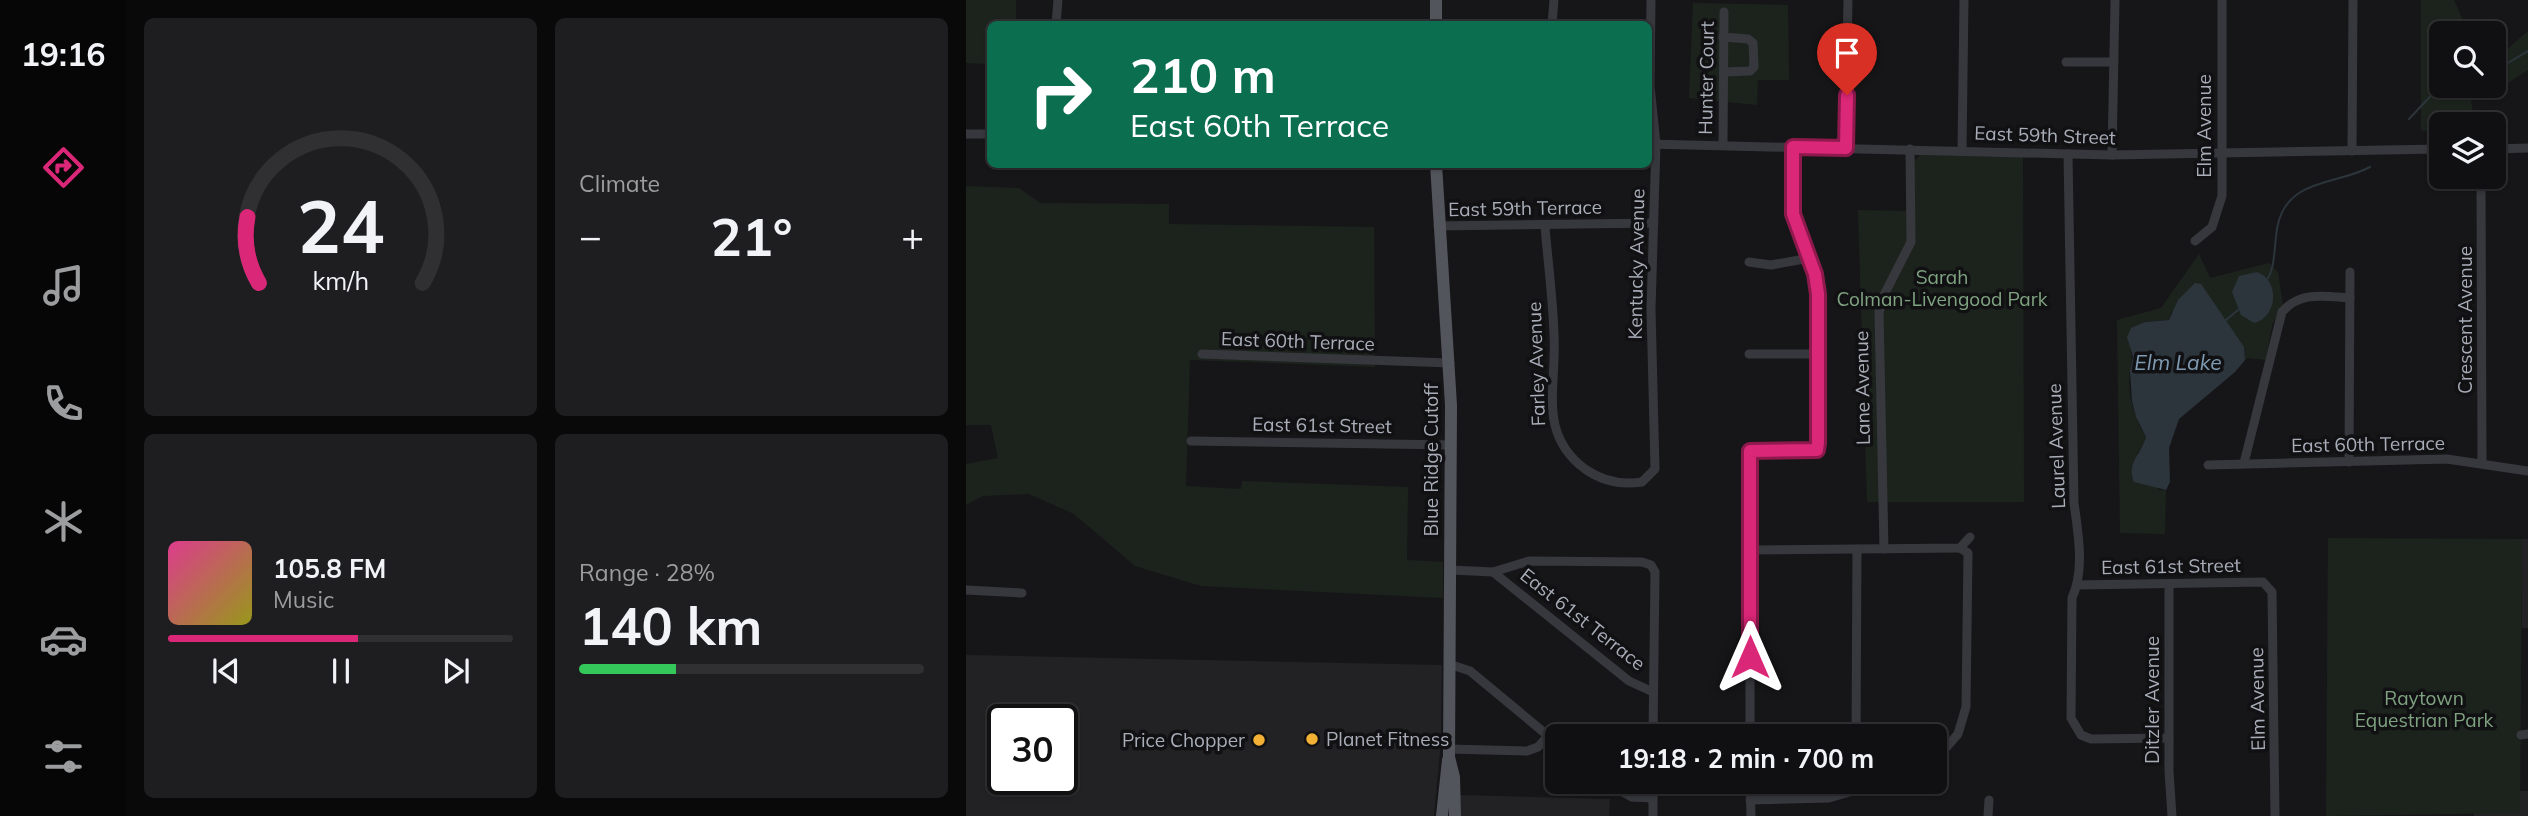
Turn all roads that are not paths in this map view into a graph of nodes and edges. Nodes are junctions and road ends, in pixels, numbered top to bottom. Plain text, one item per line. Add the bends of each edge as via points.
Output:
1 (1058, 0) edge
2 (1436, 0) edge
3 (1555, 0) edge
4 (1651, 0) edge
5 (1848, 0) edge
6 (1964, 0) edge
7 (2115, 0) edge
8 (2222, 0) edge
9 (2353, 0) edge
10 (1724, 12) dead end
11 (1056, 21) edge
12 (1436, 21) edge
13 (1552, 21) edge
14 (1651, 21) edge
15 (1723, 37) junction
16 (2066, 62) dead end
17 (2114, 62) junction
18 (1724, 72) junction
19 (966, 134) edge
20 (987, 134) edge
21 (1652, 144) edge
22 (1723, 145) junction
23 (1793, 147) junction
24 (1846, 148) junction
25 (2528, 148) edge
26 (1910, 149) junction
27 (2429, 149) edge
28 (2506, 149) edge
29 (1962, 150) junction
30 (2352, 151) junction
31 (2068, 154) junction
32 (2221, 154) junction
33 (2112, 155) junction
34 (1436, 168) edge
35 (2481, 189) edge
36 (1654, 223) junction
37 (1438, 226) junction
38 (1545, 227) junction
39 (2195, 241) dead end
40 (1810, 258) junction
41 (1749, 262) dead end
42 (2350, 272) dead end
43 (2350, 298) junction
44 (1202, 354) dead end
45 (1749, 354) dead end
46 (1818, 354) junction
47 (1450, 363) junction
48 (1191, 441) dead end
49 (1451, 445) junction
50 (2349, 462) junction
51 (2244, 463) junction
52 (2482, 463) junction
53 (2208, 466) dead end
54 (2528, 471) edge
55 (1644, 482) joint
56 (1970, 537) dead end
57 (1960, 548) junction
58 (1857, 549) junction
59 (1884, 549) junction
60 (1750, 550) junction
61 (1451, 570) junction
62 (1493, 572) junction
63 (2169, 584) junction
64 (2265, 584) joint
65 (2077, 585) junction
66 (966, 590) edge
67 (1021, 593) dead end
68 (1449, 664) junction
69 (1653, 692) junction
70 (1653, 724) edge
71 (1750, 724) edge
72 (1856, 724) edge
73 (1545, 734) edge
74 (2169, 738) junction
75 (1545, 739) edge
76 (1947, 747) edge
77 (1449, 753) junction
78 (1627, 794) edge
79 (1653, 794) edge
80 (1750, 794) edge
81 (1830, 794) edge
82 (1653, 798) junction
83 (1750, 800) junction
84 (1989, 800) dead end
85 (1442, 816) edge
86 (1455, 816) edge
87 (1653, 816) edge
88 (1751, 816) edge
89 (1988, 816) edge
90 (2172, 816) edge
91 (2275, 816) edge

1 - 11 street
2 - 12 main road
3 - 13 street
4 - 14 street, Kentucky Avenue
5 - 24 street
6 - 29 street
7 - 17 street
8 - 32 street, Elm Avenue
9 - 30 street
10 - 15 street, Hunter Court
15 - 18 street, Hunter Court
15 - 18 street via 1753,43 1754,67
16 - 17 street
17 - 33 street
18 - 22 street, Hunter Court
19 - 20 street
21 - 22 street, East 59th Street
21 - 36 street, Kentucky Avenue
22 - 23 street, East 59th Street
23 - 24 street, East 59th Street
23 - 40 street via 1793,214
24 - 26 street, East 59th Street
25 - 28 street
26 - 29 street, East 59th Street
26 - 59 street, Lane Avenue via 1911,242 1879,312
27 - 30 street, East 59th Street
29 - 31 street, East 59th Street
30 - 32 street, East 59th Street
31 - 33 street, East 59th Street
31 - 65 street, Laurel Avenue
32 - 33 street, East 59th Street
32 - 39 street, Elm Avenue via 2219,211 2212,227
34 - 37 main road, Blue Ridge Cutoff
35 - 52 street, Crescent Avenue
36 - 38 street, East 59th Terrace
36 - 55 street, Kentucky Avenue via 1655,469
37 - 38 street, East 59th Terrace
37 - 47 main road, Blue Ridge Cutoff
38 - 55 street, Farley Avenue via 1557,437 1569,457 1591,473 1612,482
40 - 41 street via 1771,265
40 - 46 street via 1818,294
42 - 43 street
43 - 50 street
43 - 51 street via 2302,297 2282,312
44 - 47 street, East 60th Terrace
45 - 46 street
46 - 60 street via 1817,450 1750,451
47 - 49 main road, Blue Ridge Cutoff
48 - 49 street, East 61st Street
49 - 61 main road, Blue Ridge Cutoff
50 - 51 street, East 60th Terrace
50 - 52 street, East 60th Terrace via 2447,459
51 - 53 street, East 60th Terrace
52 - 54 street, East 60th Terrace
56 - 57 street
57 - 59 street
57 - 76 street via 1968,553 1968,681 1964,719
58 - 59 street
58 - 60 street
58 - 72 street
60 - 71 street
61 - 62 street
61 - 68 main road, Blue Ridge Cutoff
62 - 69 street, East 61st Terrace via 1629,681
62 - 69 street via 1529,561 1651,565 1655,572
63 - 64 street, East 61st Street
63 - 65 street, East 61st Street
63 - 74 street, Ditzler Avenue
64 - 91 street, Elm Avenue via 2272,592
65 - 74 street, Laurel Avenue via 2072,598 2071,718 2079,734 2091,739
66 - 67 street
68 - 73 street via 1470,671
68 - 77 main road, Blue Ridge Cutoff
69 - 70 street
74 - 90 street, Ditzler Avenue
75 - 77 street via 1527,751
77 - 85 main road, Blue Ridge Cutoff
77 - 86 main road, Blue Ridge Cutoff
78 - 82 street
79 - 82 street
80 - 83 street
81 - 83 street via 1804,801
82 - 87 street
83 - 88 street
84 - 89 street

